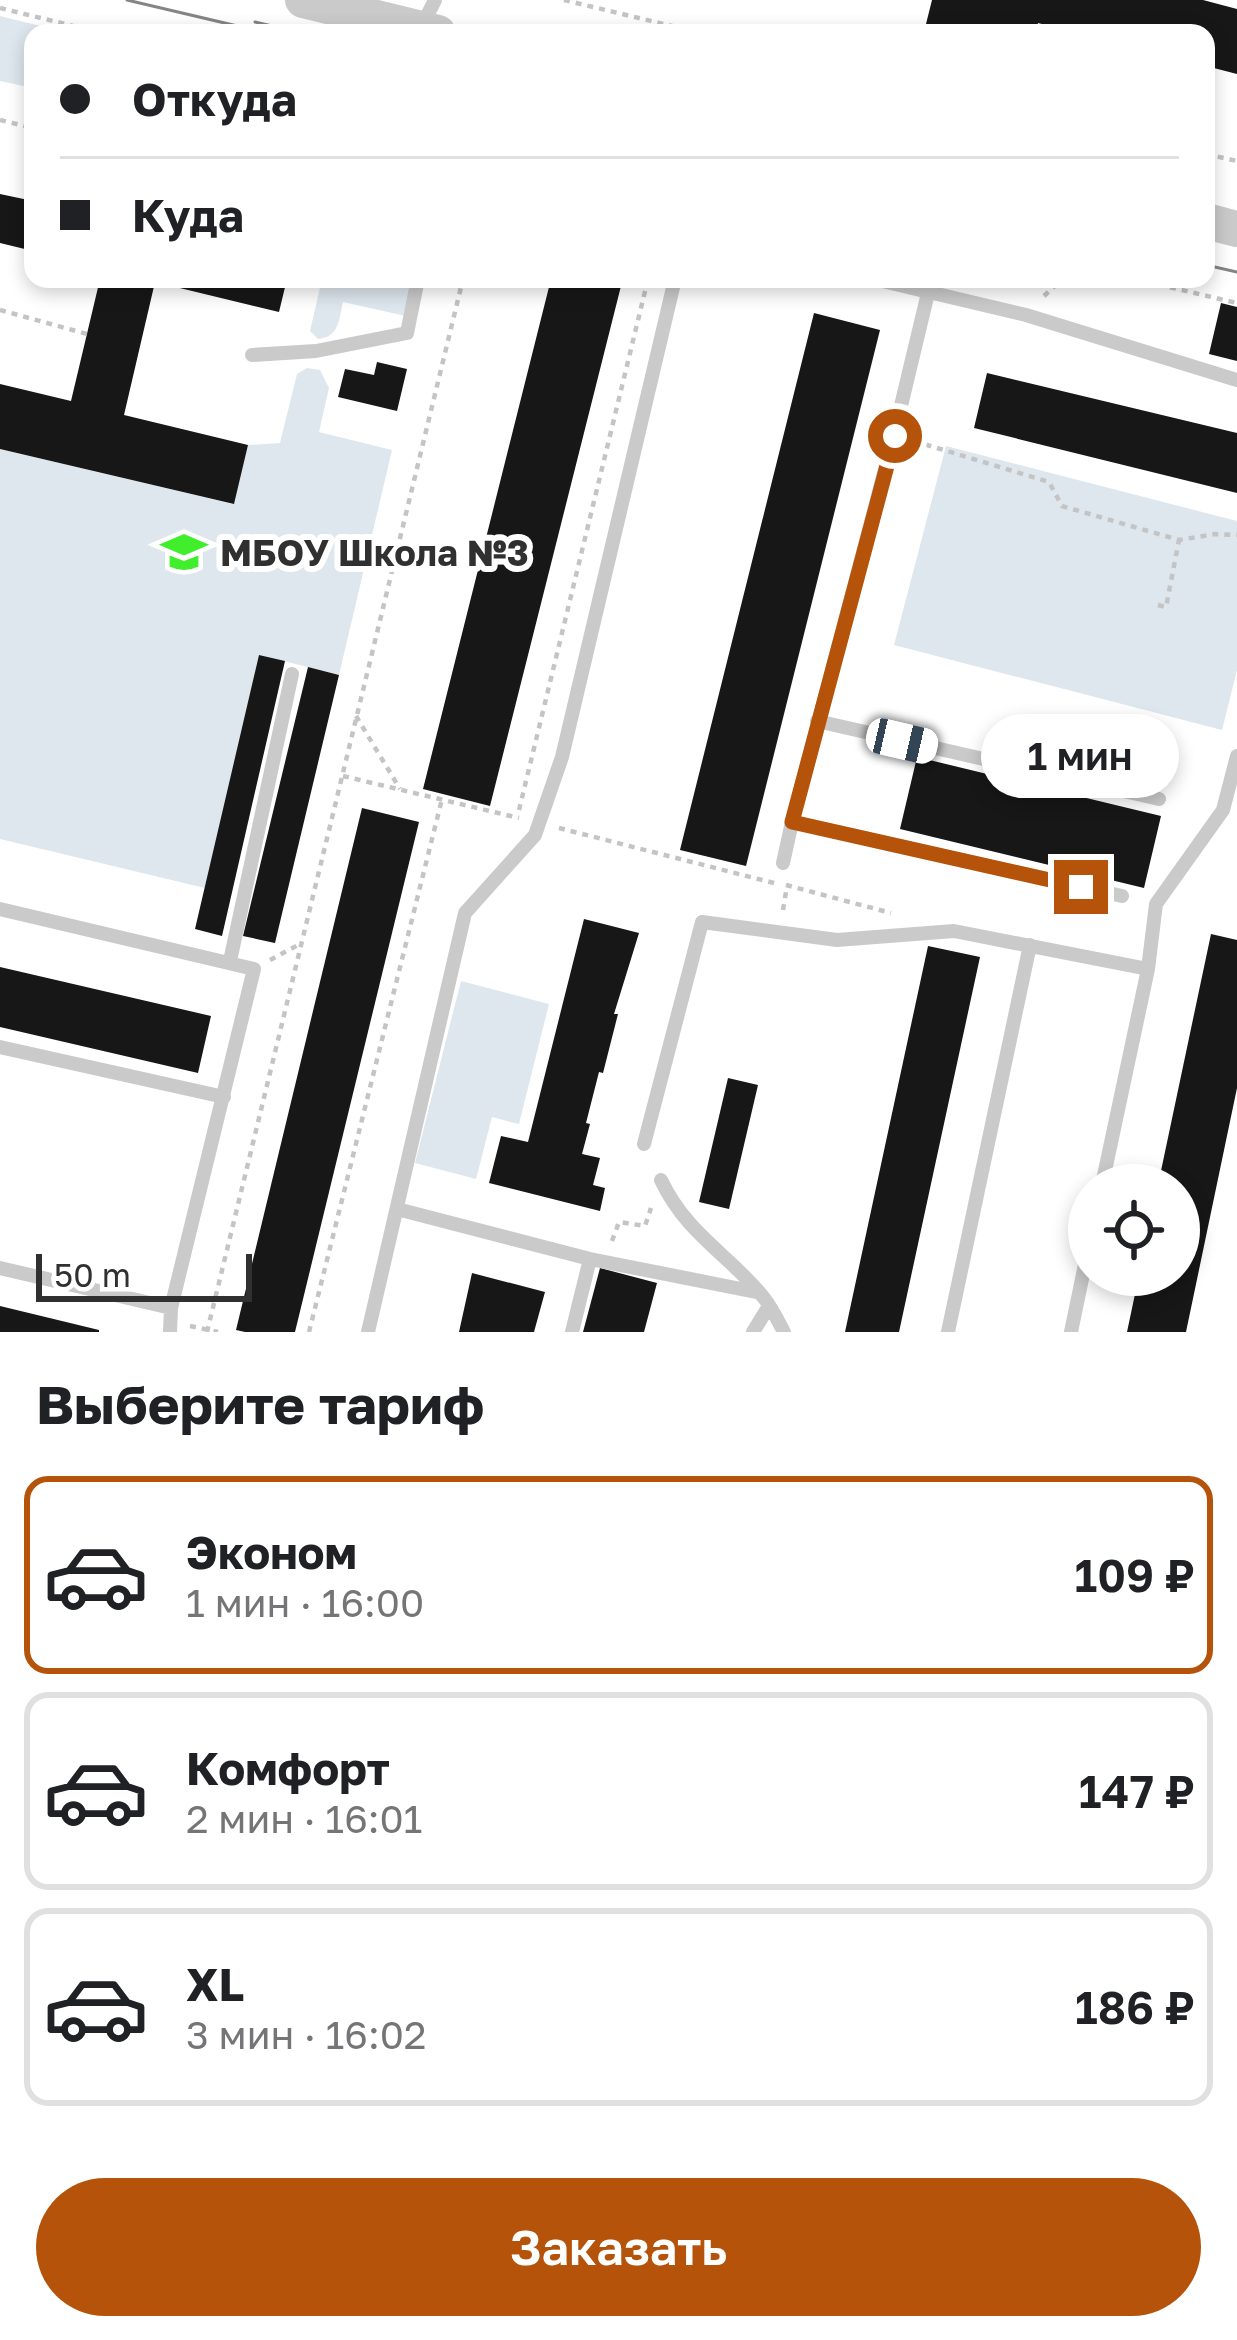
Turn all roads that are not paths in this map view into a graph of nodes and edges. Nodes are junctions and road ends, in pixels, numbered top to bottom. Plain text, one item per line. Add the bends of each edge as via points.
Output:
1 (303, 0) edge
2 (431, 20) edge
3 (416, 288) edge
4 (673, 288) edge
5 (911, 288) edge
6 (928, 292) junction
7 (252, 355) dead end
8 (1237, 380) edge
9 (292, 674) dead end
10 (817, 721) junction
11 (1237, 756) edge
12 (1159, 800) dead end
13 (792, 822) junction
14 (783, 863) dead end
15 (1122, 896) dead end
16 (0, 909) edge
17 (1030, 945) junction
18 (230, 961) junction
19 (1148, 969) junction
20 (0, 1047) edge
21 (224, 1097) junction
22 (644, 1144) dead end
23 (1106, 1164) edge
24 (661, 1180) road end
25 (397, 1208) junction
26 (590, 1258) junction
27 (0, 1268) edge
28 (759, 1293) junction
29 (1078, 1296) edge
30 (769, 1306) junction
31 (170, 1308) junction
32 (170, 1332) edge
33 (368, 1332) edge
34 (572, 1332) edge
35 (753, 1332) edge
36 (784, 1332) edge
37 (948, 1332) edge
38 (1071, 1332) edge

1 - 2 street
3 - 7 lane via 406,333
4 - 25 lane via 562,757 535,835 465,914
5 - 6 lane
6 - 8 lane
6 - 10 lane
9 - 18 lane
10 - 12 lane
10 - 13 lane
11 - 19 lane via 1223,810 1156,904
13 - 14 lane
13 - 15 lane
16 - 18 lane
17 - 19 lane
17 - 22 lane via 954,931 837,940 702,922
17 - 37 lane
18 - 21 lane via 254,969
19 - 23 lane
20 - 21 lane
21 - 31 lane
24 - 28 lane via 671,1202
25 - 26 lane
25 - 33 lane
26 - 28 lane
26 - 34 lane
27 - 31 lane
28 - 30 lane
29 - 38 lane
30 - 35 lane
30 - 36 lane
31 - 32 lane

